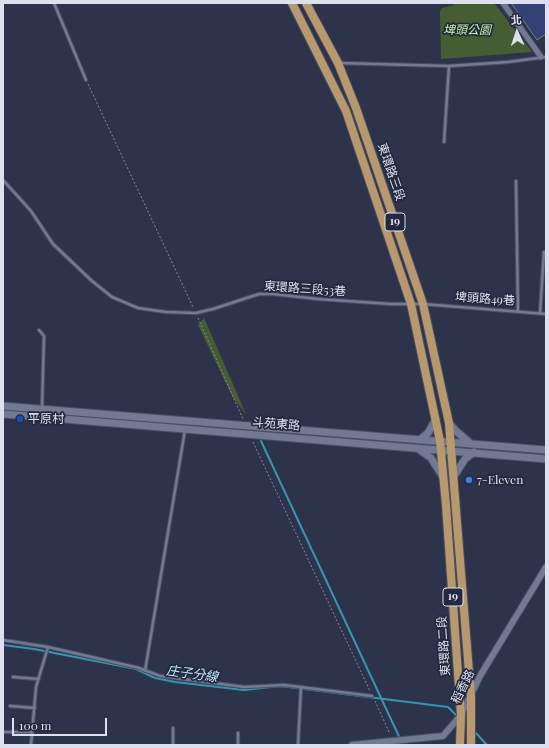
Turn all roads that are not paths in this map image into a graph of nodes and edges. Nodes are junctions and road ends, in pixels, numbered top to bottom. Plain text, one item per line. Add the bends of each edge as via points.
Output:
1 (54, 3) edge
2 (292, 3) edge
3 (306, 3) edge
4 (503, 3) edge
5 (543, 57) edge
6 (338, 63) junction
7 (449, 66) junction
8 (86, 80) road end
9 (444, 142) dead end
10 (3, 180) edge
11 (516, 181) dead end
12 (544, 252) dead end
13 (411, 304) junction
14 (423, 304) junction
15 (518, 311) junction
16 (540, 313) junction
17 (546, 314) edge
18 (39, 330) dead end
19 (3, 406) edge
20 (42, 409) junction
21 (3, 414) edge
22 (436, 419) junction
23 (449, 423) junction
24 (185, 428) junction
25 (248, 430) junction
26 (420, 440) junction
27 (471, 444) junction
28 (440, 445) junction
29 (451, 446) junction
30 (416, 448) junction
31 (546, 450) edge
32 (474, 452) junction
33 (546, 459) edge
34 (454, 476) junction
35 (443, 477) junction
36 (546, 567) edge
37 (3, 640) edge
38 (48, 647) junction
39 (145, 671) junction
40 (13, 677) dead end
41 (39, 679) junction
42 (302, 687) junction
43 (372, 696) road end
44 (471, 697) junction
45 (10, 706) dead end
46 (35, 708) junction
47 (461, 715) junction
48 (173, 728) dead end
49 (3, 732) edge
50 (32, 732) junction
51 (238, 733) dead end
52 (31, 745) edge
53 (173, 745) edge
54 (238, 745) edge
55 (298, 745) edge
56 (352, 745) edge
57 (460, 745) edge
58 (471, 745) edge

1 - 8 lane
2 - 13 main road, 東環路三段 / 19 via 346,111
3 - 6 main road, 東環路三段 / 19
4 - 5 street
5 - 7 lane
6 - 7 lane
6 - 14 main road, 東環路三段 / 19 via 356,108
7 - 9 lane
10 - 13 lane, 東環路三段53巷 via 31,211 53,244 92,281 112,297 138,308 196,313 259,294
11 - 15 lane
12 - 16 lane
13 - 14 lane, 東環路三段53巷
13 - 22 main road, 東環路三段 / 19
14 - 15 lane, 埤頭路49巷
14 - 23 main road, 東環路三段 / 19
15 - 16 lane, 埤頭路49巷
16 - 17 lane, 埤頭路49巷
18 - 20 lane via 44,336
19 - 20 main road, 斗苑東路
20 - 25 main road, 斗苑東路
21 - 24 main road, 斗苑東路
22 - 26 main road via 428,433
22 - 28 main road, 東環路三段 / 19
23 - 27 main road
23 - 29 main road, 東環路三段 / 19
24 - 25 main road, 斗苑東路
24 - 39 lane
25 - 26 main road, 斗苑東路
25 - 30 main road, 斗苑東路
26 - 28 main road, 斗苑東路
27 - 29 main road, 斗苑東路
27 - 31 main road, 斗苑東路
28 - 29 main road, 斗苑東路
28 - 30 main road, 斗苑東路
28 - 35 main road, 東環路二段 / 19
29 - 32 main road, 斗苑東路
29 - 34 main road, 東環路二段 / 19
30 - 35 main road via 431,458
32 - 33 main road, 斗苑東路
32 - 34 main road via 465,459
34 - 44 main road, 東環路二段 / 19
35 - 47 main road, 東環路二段 / 19
36 - 44 street, 稻香路 via 480,676
37 - 38 lane
38 - 39 lane
38 - 41 lane
39 - 42 lane via 160,676 244,687 284,684
40 - 41 lane
41 - 46 lane
42 - 43 lane
42 - 55 lane
44 - 47 street, 稻香路
44 - 58 main road, 東環路二段 / 19
45 - 46 lane
46 - 50 lane
47 - 56 street, 稻香路 via 444,736
47 - 57 main road, 東環路二段 / 19
48 - 53 lane
49 - 50 lane
50 - 52 lane
51 - 54 lane

